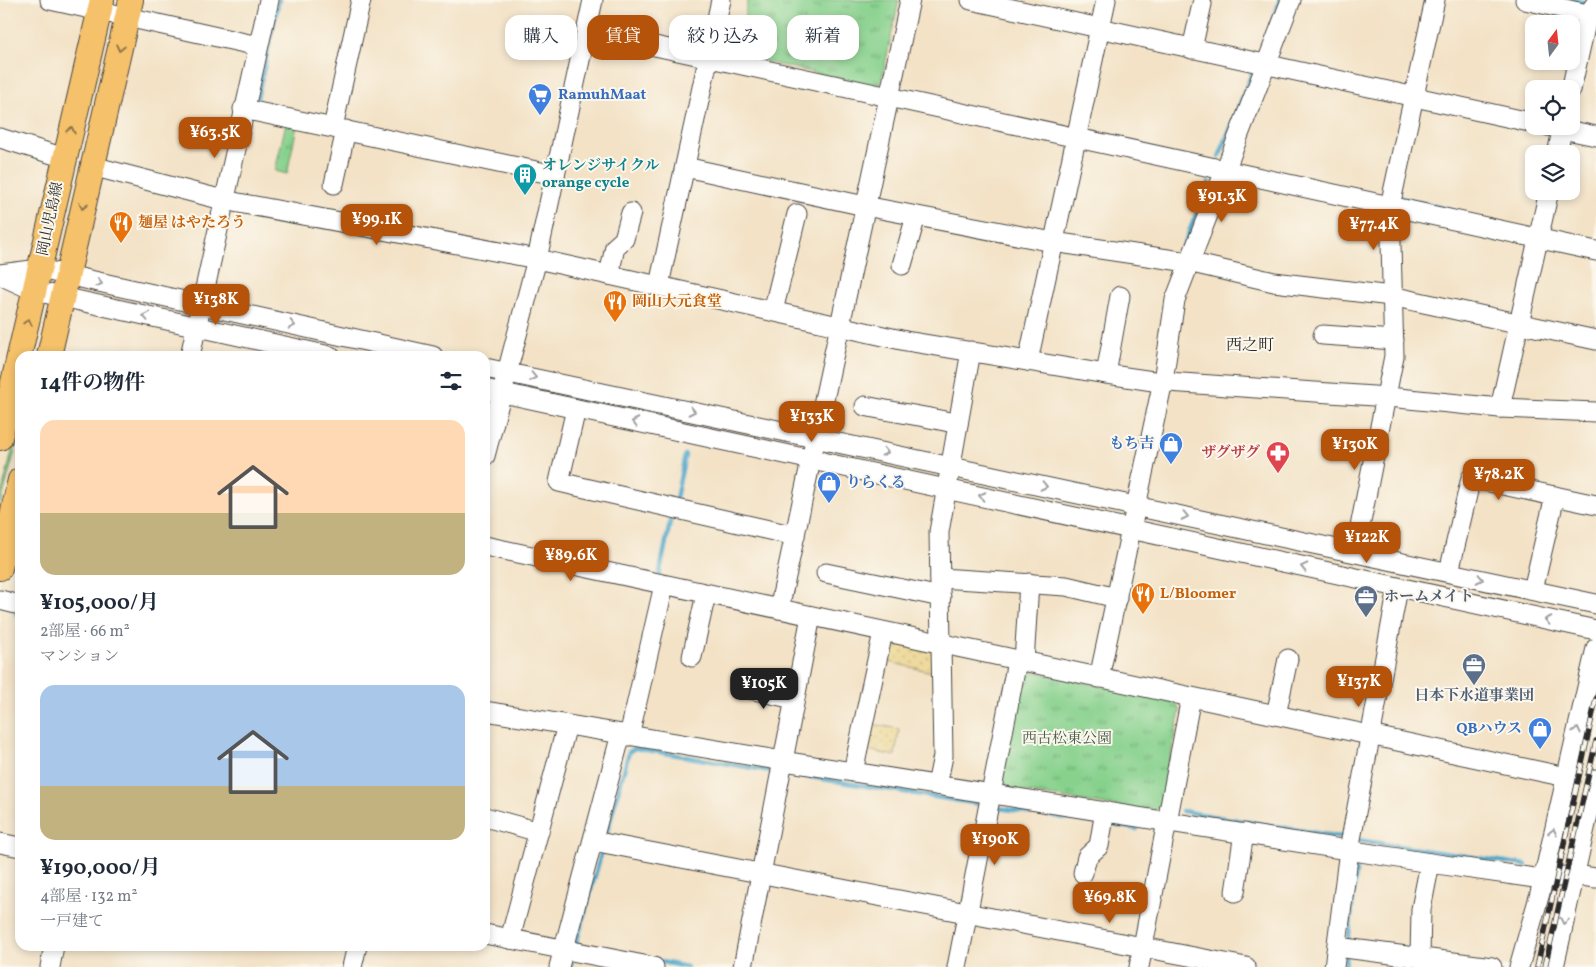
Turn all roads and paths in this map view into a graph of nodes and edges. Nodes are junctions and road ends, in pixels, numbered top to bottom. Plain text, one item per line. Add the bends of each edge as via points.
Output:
1 (50, 0) edge
2 (269, 0) edge
3 (361, 0) edge
4 (593, 0) edge
5 (721, 0) edge
6 (910, 0) edge
7 (971, 0) edge
8 (1106, 0) edge
9 (1291, 0) edge
10 (1435, 0) edge
11 (1525, 0) edge
12 (1202, 4) dead end
13 (101, 5) edge
14 (129, 8) edge
15 (1593, 10) edge
16 (718, 15) edge
17 (1100, 29) junction
18 (586, 31) junction
19 (258, 46) junction
20 (669, 49) edge
21 (1192, 49) junction
22 (708, 60) edge
23 (717, 60) edge
24 (1266, 64) junction
25 (1574, 80) edge
26 (889, 97) junction
27 (1413, 97) junction
28 (243, 109) junction
29 (1525, 121) edge
30 (340, 128) junction
31 (1580, 132) edge
32 (1596, 136) edge
33 (0, 138) edge
34 (1075, 138) junction
35 (64, 158) junction
36 (92, 166) junction
37 (685, 167) junction
38 (1225, 171) junction
39 (555, 175) junction
40 (334, 184) dead end
41 (223, 200) junction
42 (1547, 200) edge
43 (865, 206) junction
44 (1390, 206) junction
45 (631, 213) dead end
46 (797, 214) dead end
47 (916, 216) junction
48 (1539, 238) junction
49 (1053, 242) junction
50 (1596, 251) edge
51 (536, 259) junction
52 (1188, 262) junction
53 (902, 265) dead end
54 (0, 274) edge
55 (609, 275) junction
56 (37, 280) junction
57 (659, 285) junction
58 (64, 286) junction
59 (1120, 296) dead end
60 (1391, 296) junction
61 (201, 305) junction
62 (773, 311) junction
63 (1520, 324) junction
64 (196, 326) junction
65 (839, 326) junction
66 (1323, 335) dead end
67 (1394, 340) junction
68 (1596, 340) edge
69 (376, 350) edge
70 (20, 351) edge
71 (50, 351) edge
72 (191, 351) edge
73 (308, 351) edge
74 (971, 351) junction
75 (1028, 361) junction
76 (490, 369) edge
77 (507, 372) junction
78 (15, 374) edge
79 (1106, 374) junction
80 (1163, 381) junction
81 (493, 391) edge
82 (1388, 397) junction
83 (865, 406) dead end
84 (1500, 408) junction
85 (576, 409) junction
86 (1596, 412) edge
87 (490, 415) edge
88 (958, 424) junction
89 (816, 436) junction
90 (0, 438) edge
91 (811, 460) junction
92 (951, 467) junction
93 (947, 489) junction
94 (1555, 496) junction
95 (15, 502) edge
96 (1137, 505) junction
97 (1596, 505) edge
98 (1132, 528) junction
99 (795, 536) junction
100 (490, 547) edge
101 (1355, 552) junction
102 (0, 568) edge
103 (1449, 572) junction
104 (826, 573) dead end
105 (940, 578) junction
106 (1029, 583) junction
107 (664, 585) junction
108 (1398, 588) junction
109 (1533, 590) junction
110 (706, 594) junction
111 (941, 598) junction
112 (1117, 598) junction
113 (0, 600) edge
114 (15, 604) edge
115 (1596, 604) edge
116 (779, 610) junction
117 (810, 616) junction
118 (1596, 630) edge
119 (883, 632) junction
120 (942, 644) junction
121 (1596, 648) edge
122 (692, 657) dead end
123 (1288, 659) dead end
124 (1020, 661) junction
125 (1099, 678) junction
126 (741, 687) dead end
127 (1192, 697) junction
128 (794, 699) junction
129 (490, 712) edge
130 (1276, 715) junction
131 (567, 725) junction
132 (625, 735) junction
133 (1371, 735) junction
134 (781, 768) junction
135 (853, 772) junction
136 (1566, 777) junction
137 (1596, 779) edge
138 (938, 785) junction
139 (990, 801) junction
140 (490, 818) edge
141 (1104, 819) junction
142 (1168, 821) junction
143 (539, 832) junction
144 (1244, 833) junction
145 (0, 843) edge
146 (601, 843) junction
147 (15, 846) edge
148 (1354, 846) junction
149 (1430, 863) junction
150 (1083, 874) dead end
151 (761, 875) junction
152 (1574, 875) junction
153 (1596, 878) edge
154 (1542, 879) junction
155 (1235, 892) dead end
156 (968, 914) junction
157 (490, 935) edge
158 (510, 939) junction
159 (1143, 948) junction
160 (1344, 948) junction
161 (53, 951) edge
162 (356, 951) edge
163 (569, 955) edge
164 (1425, 962) edge
165 (50, 967) edge
166 (352, 967) edge
167 (654, 967) edge
168 (743, 967) edge
169 (957, 967) edge
170 (1139, 967) edge
171 (1246, 967) edge
172 (1334, 967) edge
173 (1492, 967) edge
174 (1519, 967) edge
175 (1554, 967) edge

1 - 13 street
2 - 19 street
3 - 30 street
4 - 18 street
5 - 16 street
6 - 26 street
7 - 17 street
8 - 17 street
9 - 24 street
10 - 27 street
11 - 15 street
12 - 21 street
13 - 14 street
35 -> 13 main road, 岡山児島線
14 - 19 street
14 -> 36 main road, 岡山児島線
15 - 25 street
17 - 21 street
17 - 34 street
18 - 20 street
18 - 39 street
19 - 28 street
21 - 24 street
22 - 37 street
23 - 26 street
24 - 27 street
24 - 38 street
26 - 34 street
26 - 43 street
27 - 29 street
27 - 44 street
28 - 30 street
28 - 41 street
30 - 39 street
30 - 40 street
31 - 32 street
33 - 35 street
34 - 38 street
34 - 49 street
35 - 56 main road, 岡山児島線
36 - 41 street
36 -> 58 main road, 岡山児島線
37 - 43 street
37 - 57 street
38 - 44 street
38 - 52 street
39 - 51 street
41 - 51 street
41 - 61 street
42 - 48 street
43 - 47 street
43 - 65 street
44 - 48 street
44 - 60 street
45 - 55 street via 624,239 615,247
46 - 62 street
47 - 49 street
47 - 53 street
48 - 50 street
48 - 63 street
49 - 52 street
49 - 75 street
51 - 55 street
51 - 77 street
52 - 60 street via 1274,282
52 - 80 street via 1174,300
54 - 56 street
55 - 57 street
56 - 58 street
70 -> 56 main road, 岡山児島線
57 - 62 street
58 -> 61 street
64 -> 58 street
58 - 71 main road, 岡山児島線
59 - 79 street
60 - 63 street
60 - 67 street
61 - 64 street
61 -> 69 street
62 - 65 street
63 - 68 street
63 - 84 street
64 - 72 street
64 - 73 street
65 - 74 street
65 - 89 street
66 - 67 street
67 - 82 street
74 - 75 street
74 - 88 street
75 - 79 street
76 - 77 street
77 - 81 street
77 -> 89 street
90 -> 78 main road, 岡山児島線
79 - 80 street
80 - 82 street
80 - 96 street
81 - 85 street
81 - 87 street
82 - 84 street
82 - 101 street
83 - 88 street
84 - 86 street
91 -> 85 street
85 - 99 street via 559,482
88 - 92 street
89 - 91 street
89 -> 92 street
91 - 93 street
91 - 99 street
92 - 93 street
92 -> 96 street
98 -> 93 street
93 - 105 street via 939,532
94 - 97 street
94 - 103 street via 1471,478
94 - 109 street
95 - 102 main road
96 - 98 street
96 -> 101 street
108 -> 98 street
98 - 112 street
99 - 116 street
100 - 107 street
101 - 103 street
103 -> 109 street
104 - 111 street
105 - 106 street
105 - 111 street
106 - 112 street via 1066,586
106 - 124 street
107 - 110 street
107 - 132 street
118 -> 108 street
108 - 133 street
109 - 115 street
110 - 116 street
110 - 122 street
111 - 120 street
112 - 125 street
113 - 114 street
116 - 117 street
117 - 119 street
117 - 128 street
119 - 120 street
119 - 135 street
120 - 124 street
120 - 138 street via 943,756
136 -> 121 street
123 - 130 street
124 - 125 street
124 - 139 street
125 - 127 street
126 - 128 street
127 - 130 street
127 - 142 street
128 - 134 street
129 - 131 street
130 - 133 street
131 - 132 street
131 - 143 street
132 - 134 street
132 - 146 street
133 - 136 street
133 - 148 street
134 - 135 street
134 - 151 street
135 - 138 street
154 -> 136 street
137 - 152 street
138 - 139 street
139 - 141 street
139 - 156 street
140 - 143 street
141 - 142 street
141 - 150 street via 1099,846 1087,857
142 - 144 street
142 - 159 street
143 - 158 street
144 - 148 street
144 - 155 street
145 - 147 street
146 - 151 street
146 - 163 street
148 - 149 street
148 - 160 street
149 - 154 street
149 - 164 street via 1421,909
151 - 156 street
151 - 168 street
152 - 153 street
152 - 154 street
152 -> 175 street
154 - 174 street
156 - 159 street
156 - 169 street
157 - 158 street
158 - 163 street
159 - 170 street
159 - 171 street
160 - 164 street
160 - 172 street
161 - 165 street
162 - 166 street
163 - 167 street
164 - 173 street

